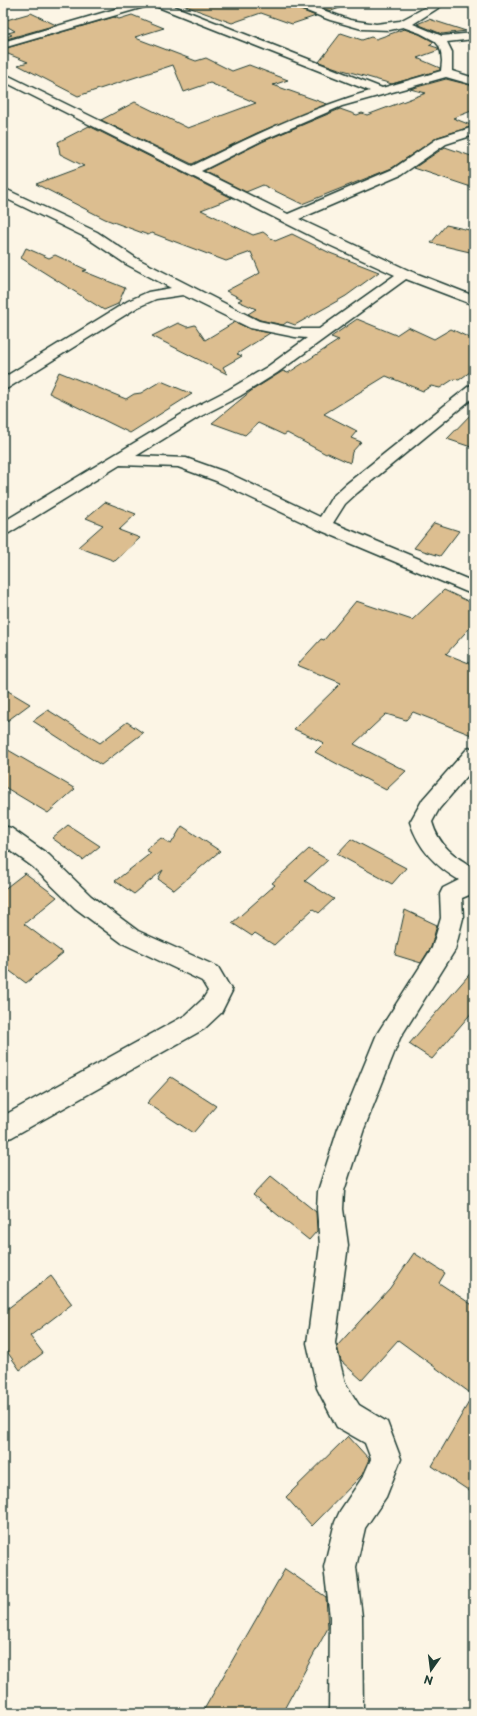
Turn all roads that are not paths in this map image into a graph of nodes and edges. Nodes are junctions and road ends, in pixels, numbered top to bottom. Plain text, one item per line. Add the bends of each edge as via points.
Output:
1 (147, 3) edge
2 (157, 3) edge
3 (296, 3) edge
4 (441, 3) edge
5 (404, 24) junction
6 (474, 36) edge
7 (439, 40) junction
8 (3, 45) edge
9 (446, 73) junction
10 (3, 77) edge
11 (474, 82) edge
12 (382, 92) junction
13 (472, 134) edge
14 (192, 171) junction
15 (3, 192) edge
16 (288, 219) junction
17 (405, 274) junction
18 (185, 290) junction
19 (474, 301) edge
20 (321, 334) junction
21 (3, 385) edge
22 (474, 390) edge
23 (116, 460) junction
24 (323, 524) junction
25 (3, 529) edge
26 (474, 589) edge
27 (474, 754) edge
28 (3, 834) edge
29 (474, 879) edge
30 (474, 883) edge
31 (3, 1129) edge
32 (346, 1713) edge

1 - 8 street
2 - 12 street
3 - 5 street via 361,25
4 - 5 street
5 - 7 street
6 - 7 street
7 - 9 street via 446,46 448,55
9 - 11 street
9 - 12 street
10 - 14 street
12 - 14 street via 338,104 259,137
13 - 16 street via 442,141 397,172
14 - 16 street
15 - 18 street via 92,235 131,261
16 - 17 street
17 - 19 street
17 - 20 street
18 - 20 street via 255,325 295,333
18 - 21 street via 153,295 132,304
20 - 23 street via 272,370
22 - 24 street via 351,489 338,501
23 - 24 street via 180,462 222,477
23 - 25 street
24 - 26 street
27 - 29 street via 431,804 421,822 424,834 434,850
28 - 31 street via 41,861 83,902 130,937 210,974 220,991 212,1006 195,1022
30 - 32 street via 452,894 452,918 443,950 389,1034 351,1129 331,1191 330,1210 334,1245 321,1343 332,1388 348,1416 376,1433 386,1459 375,1486 352,1522 340,1567 346,1617

